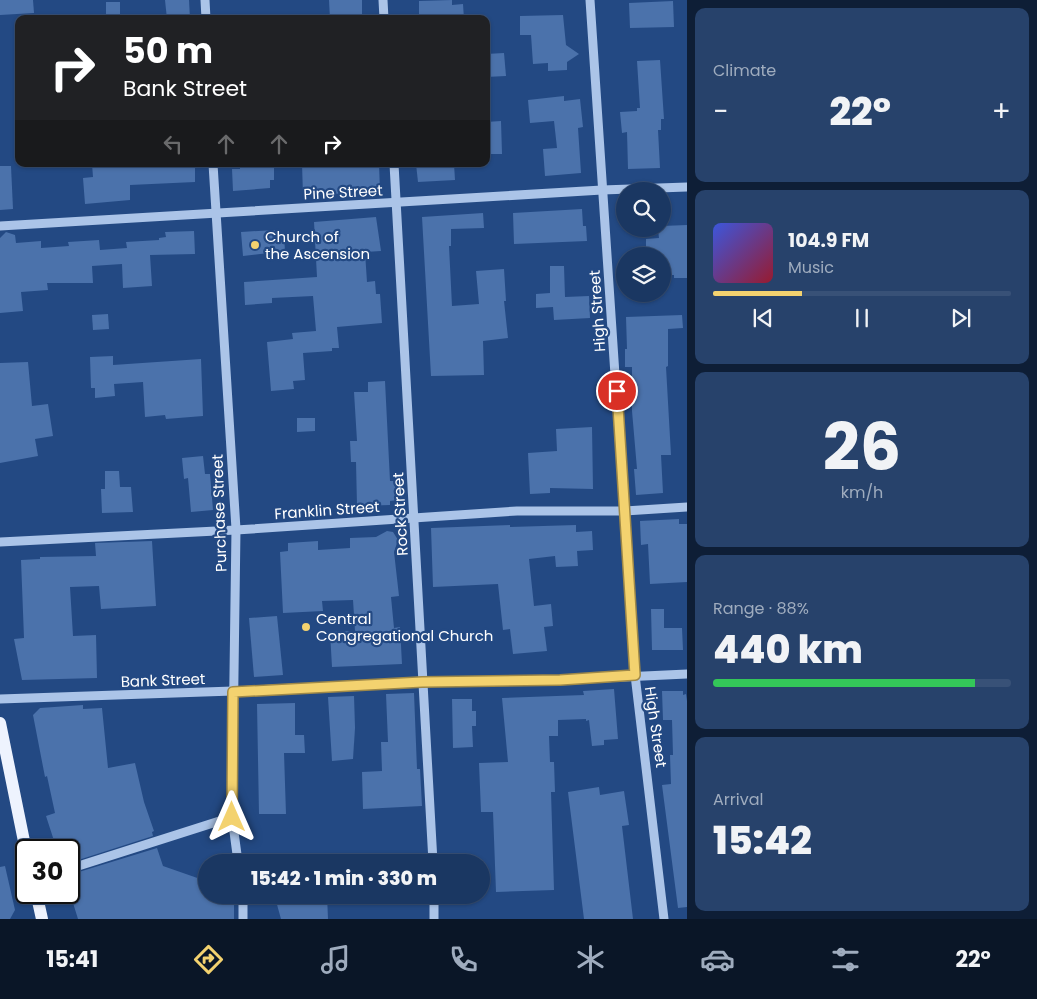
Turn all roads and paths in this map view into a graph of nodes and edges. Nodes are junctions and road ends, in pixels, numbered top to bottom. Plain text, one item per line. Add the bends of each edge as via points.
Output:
1 (205, 0) edge
2 (383, 0) edge
3 (590, 0) edge
4 (206, 15) edge
5 (384, 15) edge
6 (213, 167) edge
7 (394, 167) edge
8 (687, 187) edge
9 (602, 190) junction
10 (398, 203) junction
11 (215, 213) junction
12 (0, 226) edge
13 (687, 507) edge
14 (625, 511) junction
15 (414, 517) junction
16 (236, 530) junction
17 (0, 542) edge
18 (687, 674) edge
19 (635, 675) junction
20 (422, 682) junction
21 (233, 692) junction
22 (0, 699) edge
23 (0, 723) edge
24 (232, 817) junction
25 (24, 839) edge
26 (237, 854) edge
27 (433, 854) edge
28 (80, 865) edge
29 (39, 904) edge
30 (243, 904) edge
31 (434, 904) edge
32 (42, 919) edge
33 (243, 919) edge
34 (434, 919) edge
35 (664, 919) edge

1 - 4 street
2 - 5 street
3 - 9 street, High Street
6 - 11 street, Purchase Street
7 - 10 street, Rock Street
8 - 9 street, Pine Street
9 - 10 street, Pine Street
9 - 14 street, High Street
10 - 11 street, Pine Street
10 - 15 street, Rock Street
11 - 12 street, Pine Street
11 - 16 street, Purchase Street
13 - 14 street, Franklin Street
14 - 15 street, Franklin Street
14 - 19 street, High Street
15 - 16 street, Franklin Street
15 - 20 street, Rock Street
16 - 17 street, Franklin Street
16 - 21 street, Purchase Street
18 - 19 street, Bank Street
19 - 20 street, Bank Street via 560,680
19 - 35 street, High Street
20 - 21 street, Bank Street
20 - 27 street, Rock Street
21 - 22 street, Bank Street
21 - 24 street, Purchase Street
23 - 25 main road
24 - 26 street, Purchase Street
24 - 28 street
29 - 32 main road
30 - 33 street
31 - 34 street

